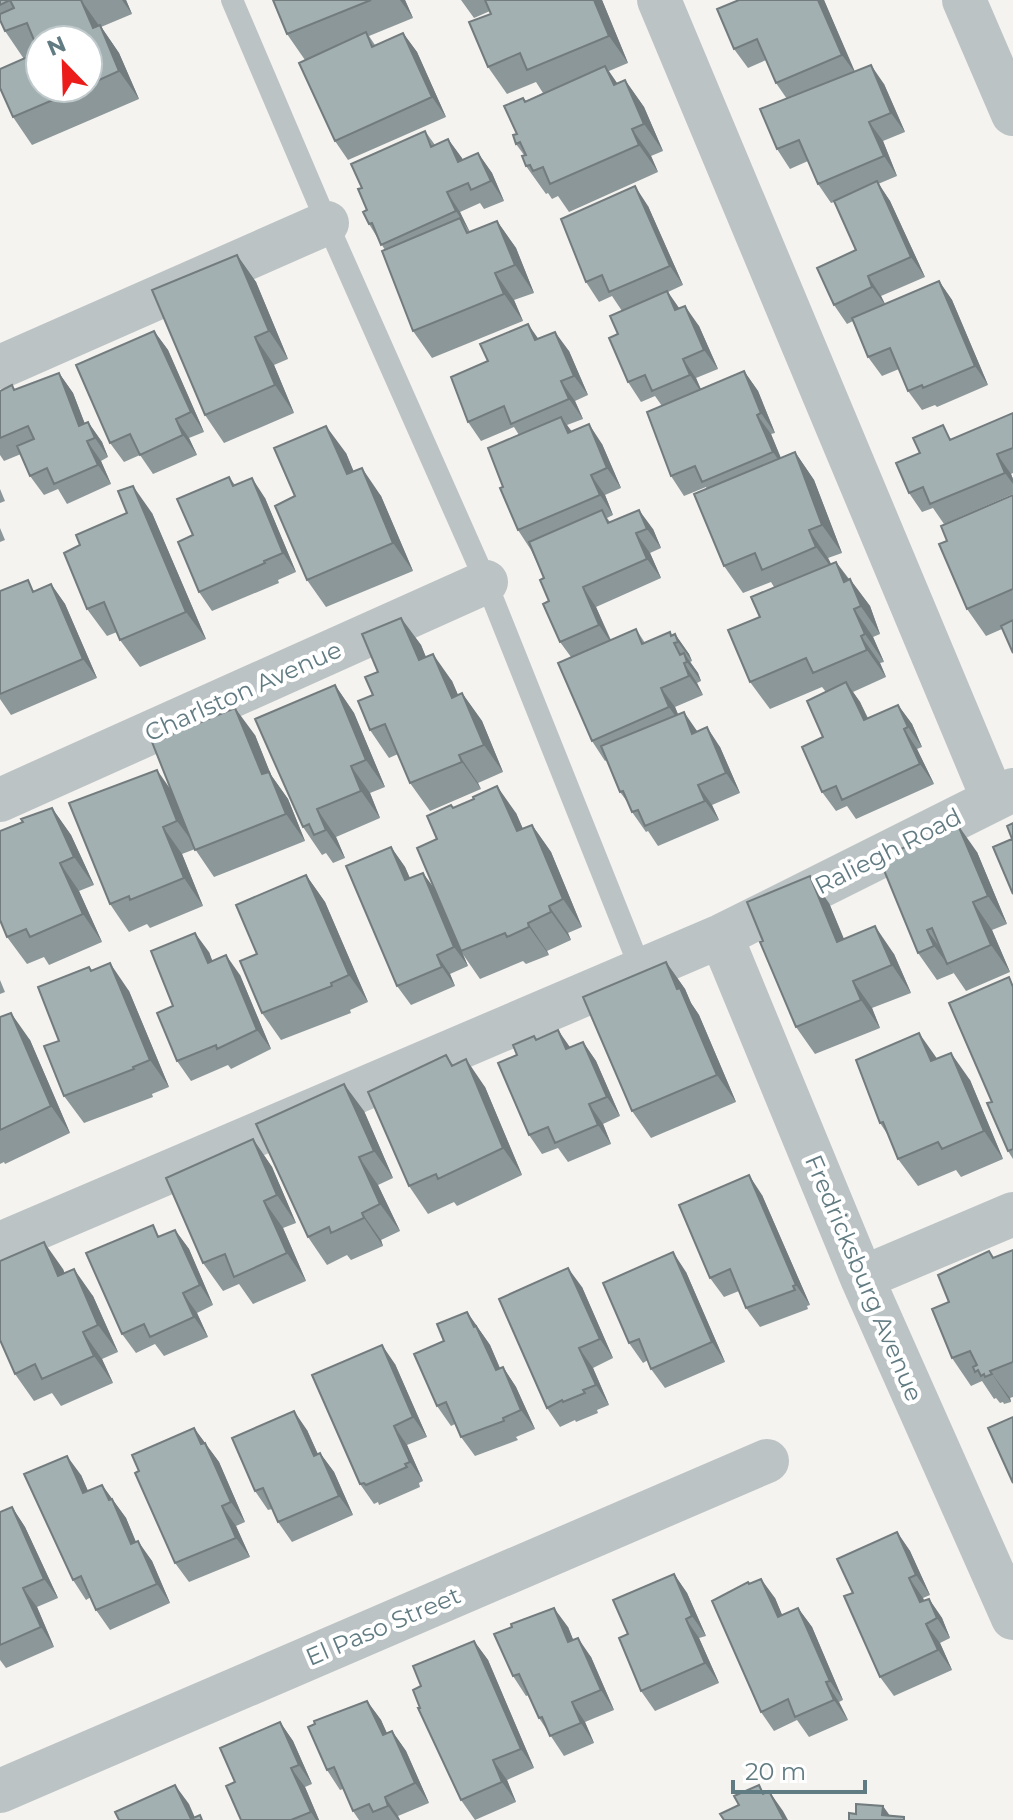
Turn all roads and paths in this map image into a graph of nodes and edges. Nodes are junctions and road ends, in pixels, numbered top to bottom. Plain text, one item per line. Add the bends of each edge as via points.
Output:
1 (232, 0) edge
2 (659, 0) edge
3 (964, 0) edge
4 (1013, 114) edge
5 (327, 223) junction
6 (0, 367) edge
7 (486, 582) junction
8 (1003, 794) edge
9 (0, 800) edge
10 (721, 936) junction
11 (641, 970) junction
12 (1013, 1214) edge
13 (0, 1244) edge
14 (862, 1278) junction
15 (767, 1461) dead end
16 (1013, 1618) edge
17 (0, 1791) edge

1 - 5 lane
2 - 8 street
3 - 4 street
5 - 6 street
5 - 7 lane
7 - 9 street, Charlston Avenue
7 - 11 lane
8 - 10 street, Raliegh Road
10 - 11 street, Raliegh Road
10 - 14 street, Fredricksburg Avenue
11 - 13 street, Raliegh Road
12 - 14 street
14 - 16 street, Fredricksburg Avenue
15 - 17 street, El Paso Street

